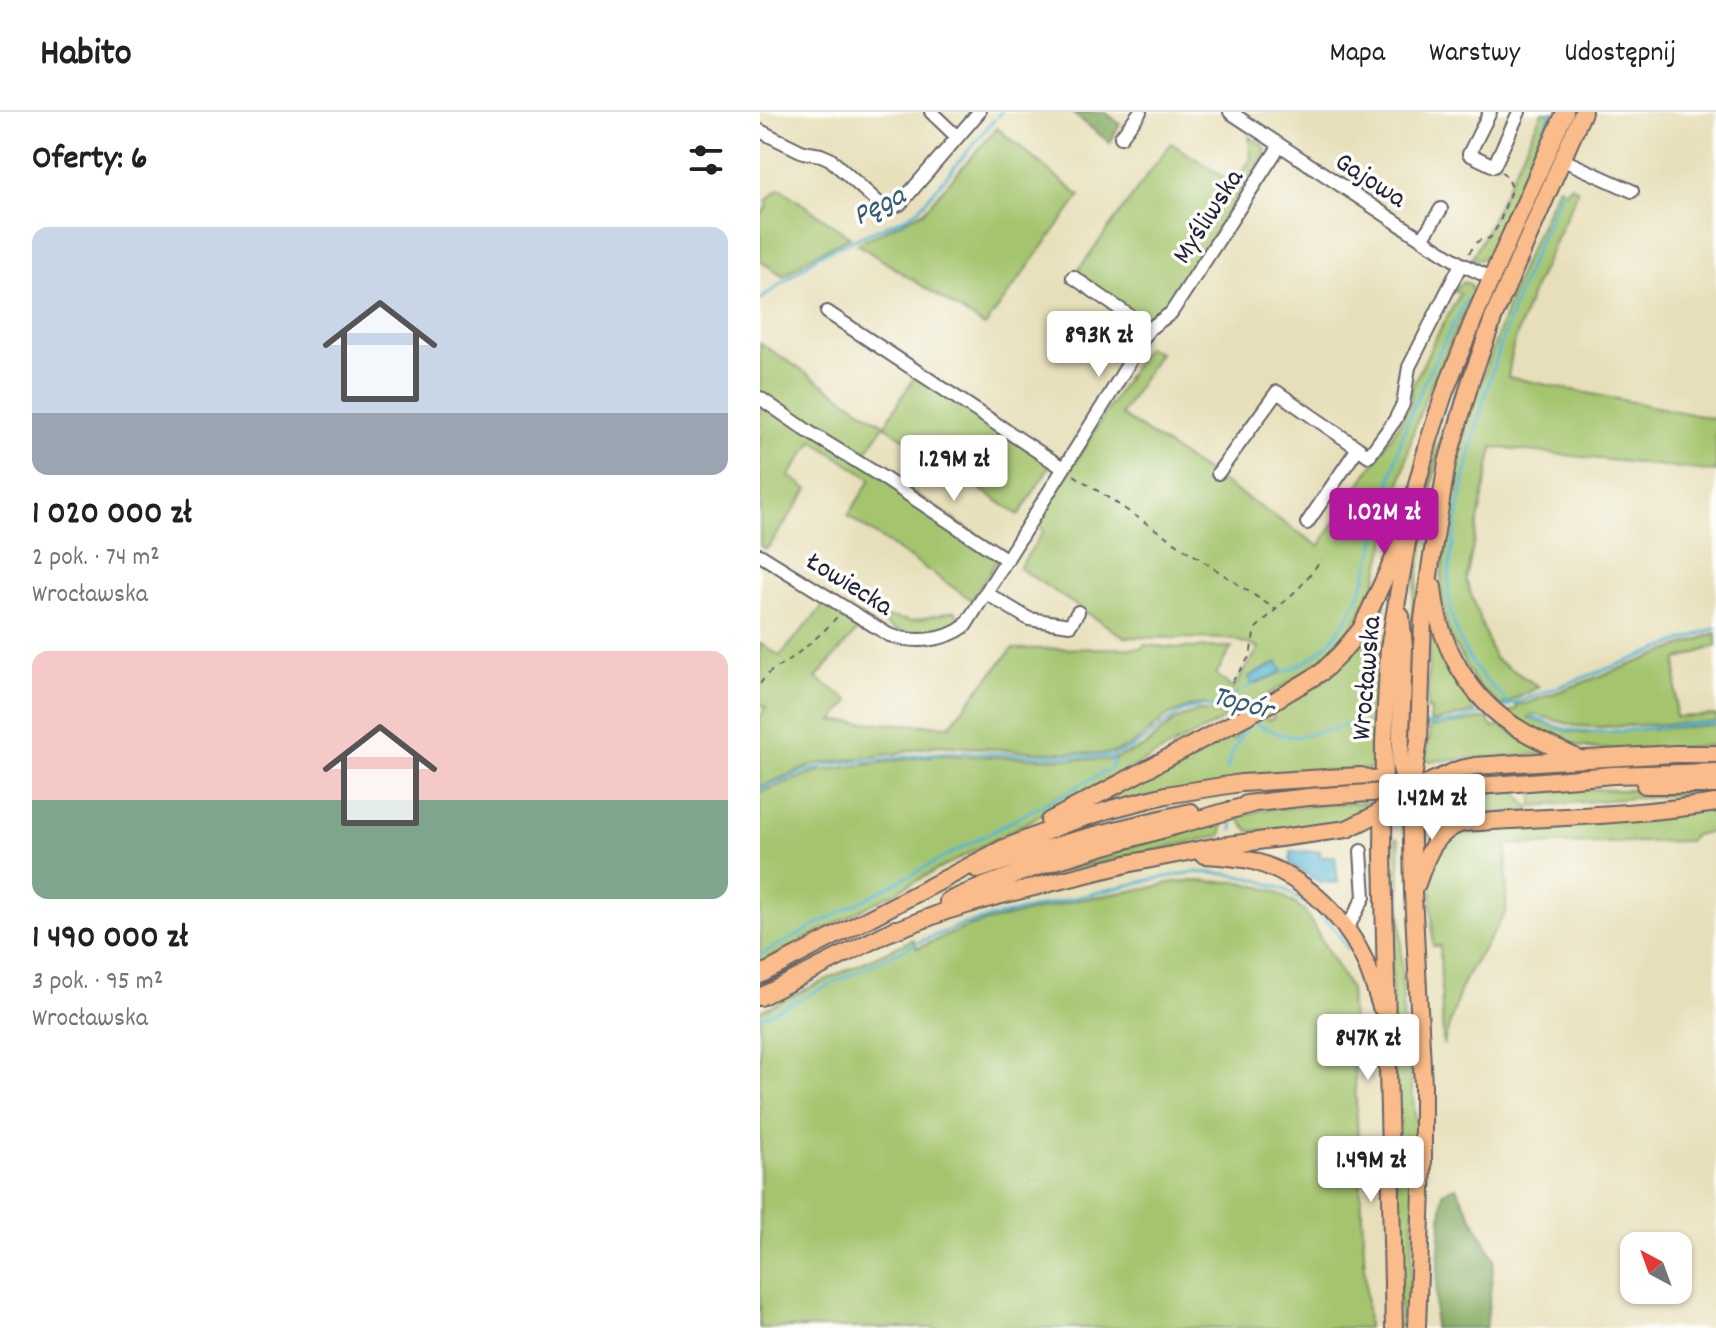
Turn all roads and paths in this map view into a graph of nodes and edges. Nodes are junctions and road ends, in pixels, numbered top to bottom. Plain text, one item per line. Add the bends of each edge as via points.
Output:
1 (931, 112) edge
2 (979, 112) edge
3 (1140, 112) edge
4 (1230, 112) edge
5 (1490, 112) edge
6 (1519, 112) edge
7 (1565, 112) edge
8 (1583, 112) edge
9 (760, 131) edge
10 (957, 137) junction
11 (1121, 137) dead end
12 (1280, 145) junction
13 (1561, 159) junction
14 (1494, 166) junction
15 (1632, 191) dead end
16 (1441, 209) dead end
17 (1422, 239) junction
18 (1461, 264) junction
19 (1073, 277) dead end
20 (1491, 278) junction
21 (827, 312) dead end
22 (1149, 329) junction
23 (760, 398) edge
24 (1358, 448) junction
25 (1063, 468) junction
26 (1218, 473) dead end
27 (1307, 523) dead end
28 (1410, 523) junction
29 (760, 555) edge
30 (1322, 559) dead end
31 (1007, 560) junction
32 (1431, 562) junction
33 (986, 593) junction
34 (845, 607) junction
35 (1275, 609) junction
36 (1078, 612) dead end
37 (965, 626) joint
38 (1232, 682) dead end
39 (760, 684) edge
40 (1392, 742) junction
41 (1716, 754) edge
42 (1581, 760) junction
43 (1716, 772) edge
44 (1540, 781) junction
45 (1383, 782) junction
46 (1716, 785) edge
47 (1411, 792) junction
48 (1255, 803) junction
49 (1716, 803) edge
50 (1383, 810) junction
51 (1462, 823) junction
52 (1002, 849) junction
53 (1361, 851) dead end
54 (1184, 853) junction
55 (917, 893) junction
56 (1413, 893) junction
57 (1347, 929) junction
58 (888, 933) junction
59 (760, 975) edge
60 (760, 997) edge
61 (1386, 1019) junction
62 (1394, 1328) edge
63 (1417, 1328) edge

1 - 10 street
2 - 10 street
3 - 11 street
4 - 12 street, Gajowa
5 - 14 street via 1469,154
6 - 14 street
7 - 20 main road, Wrocławska
8 - 13 main road, Wrocławska
9 - 10 street via 830,159 890,208 900,204
12 - 17 street, Gajowa
12 - 22 street, Myśliwska via 1171,313
13 - 15 street
13 - 32 main road, Wrocławska via 1471,380 1447,463
14 - 18 path via 1512,187 1490,238 1478,241
16 - 17 street
17 - 18 street, Gajowa
18 - 20 street, Gajowa
18 - 24 street via 1409,367 1395,420 1369,456
19 - 22 street
20 - 28 main road, Wrocławska via 1433,427
21 - 25 street
22 - 25 street, Myśliwska
23 - 31 street
24 - 26 street via 1277,392
24 - 27 street
25 - 31 street, Myśliwska
25 - 35 path
28 - 40 main road, Wrocławska via 1389,648
28 - 52 main road via 1361,629 1322,672
29 - 34 street, Łowiecka
30 - 35 path
31 - 33 street, Myśliwska
32 - 42 main road via 1435,606 1460,670 1499,716
32 - 47 main road, Wrocławska
33 - 36 street via 1029,619 1070,625
33 - 37 street, Myśliwska
34 - 37 street, Łowiecka via 904,640 935,638
34 - 39 path
35 - 38 path via 1255,629 1250,656
40 - 45 main road, Wrocławska
40 - 47 main road
41 - 42 main road
42 - 47 main road via 1475,766
43 - 44 main road
44 - 46 main road
44 - 48 main road, bridge
45 - 47 main road
45 - 50 main road, Wrocławska
45 - 52 main road via 1335,776 1189,790 1086,816
47 - 50 main road
47 - 51 main road via 1428,812
47 - 56 main road, Wrocławska
48 - 55 main road via 1103,832
48 - 58 main road via 1017,873 943,903
49 - 51 main road
50 - 54 main road via 1347,829
50 - 61 main road, Wrocławska
51 - 56 main road via 1430,848
52 - 55 main road
53 - 57 street via 1364,897
54 - 57 main road via 1236,857 1273,869 1309,890
54 - 58 main road via 990,898
55 - 59 main road
56 - 63 main road, Wrocławska via 1423,1085
57 - 61 main road via 1364,958
58 - 60 main road
61 - 62 main road, Wrocławska

